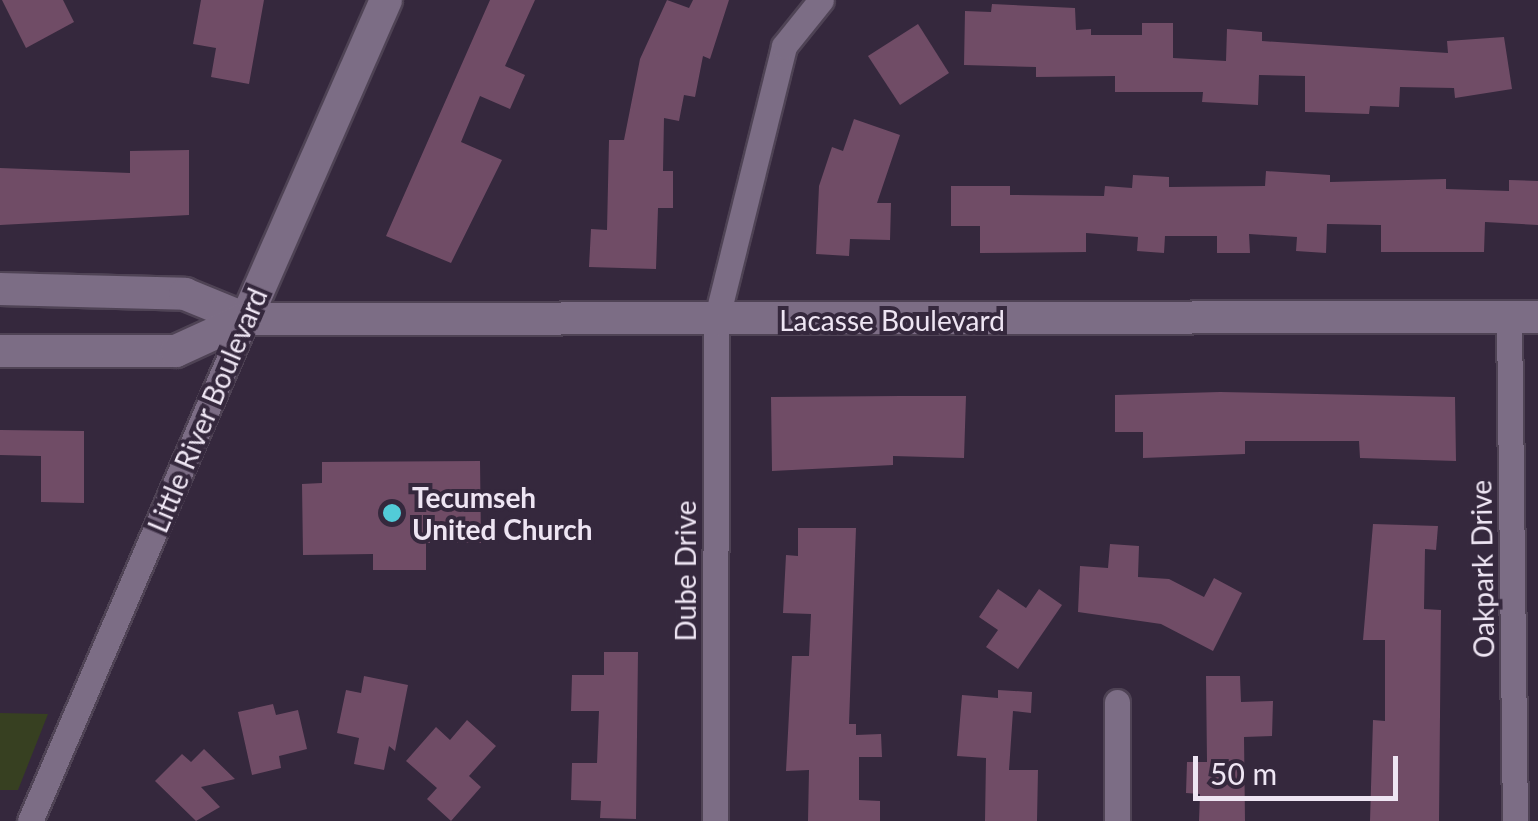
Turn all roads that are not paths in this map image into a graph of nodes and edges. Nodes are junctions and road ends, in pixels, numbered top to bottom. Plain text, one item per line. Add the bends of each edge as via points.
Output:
1 (386, 0) edge
2 (821, 0) edge
3 (0, 289) edge
4 (1524, 317) edge
5 (246, 319) junction
6 (716, 321) junction
7 (0, 350) edge
8 (1117, 702) dead end
9 (30, 821) edge
10 (714, 821) edge
11 (1117, 821) edge
12 (1514, 821) edge

1 - 5 street, Little River Boulevard
2 - 6 street, Dube Drive via 784,46
3 - 5 street, Lacasse Boulevard via 185,294
4 - 6 street, Lacasse Boulevard
4 - 12 street, Oakpark Drive
5 - 6 street, Lacasse Boulevard
5 - 7 street, Lacasse Boulevard via 176,352
5 - 9 street, Little River Boulevard
6 - 10 street, Dube Drive
8 - 11 street

